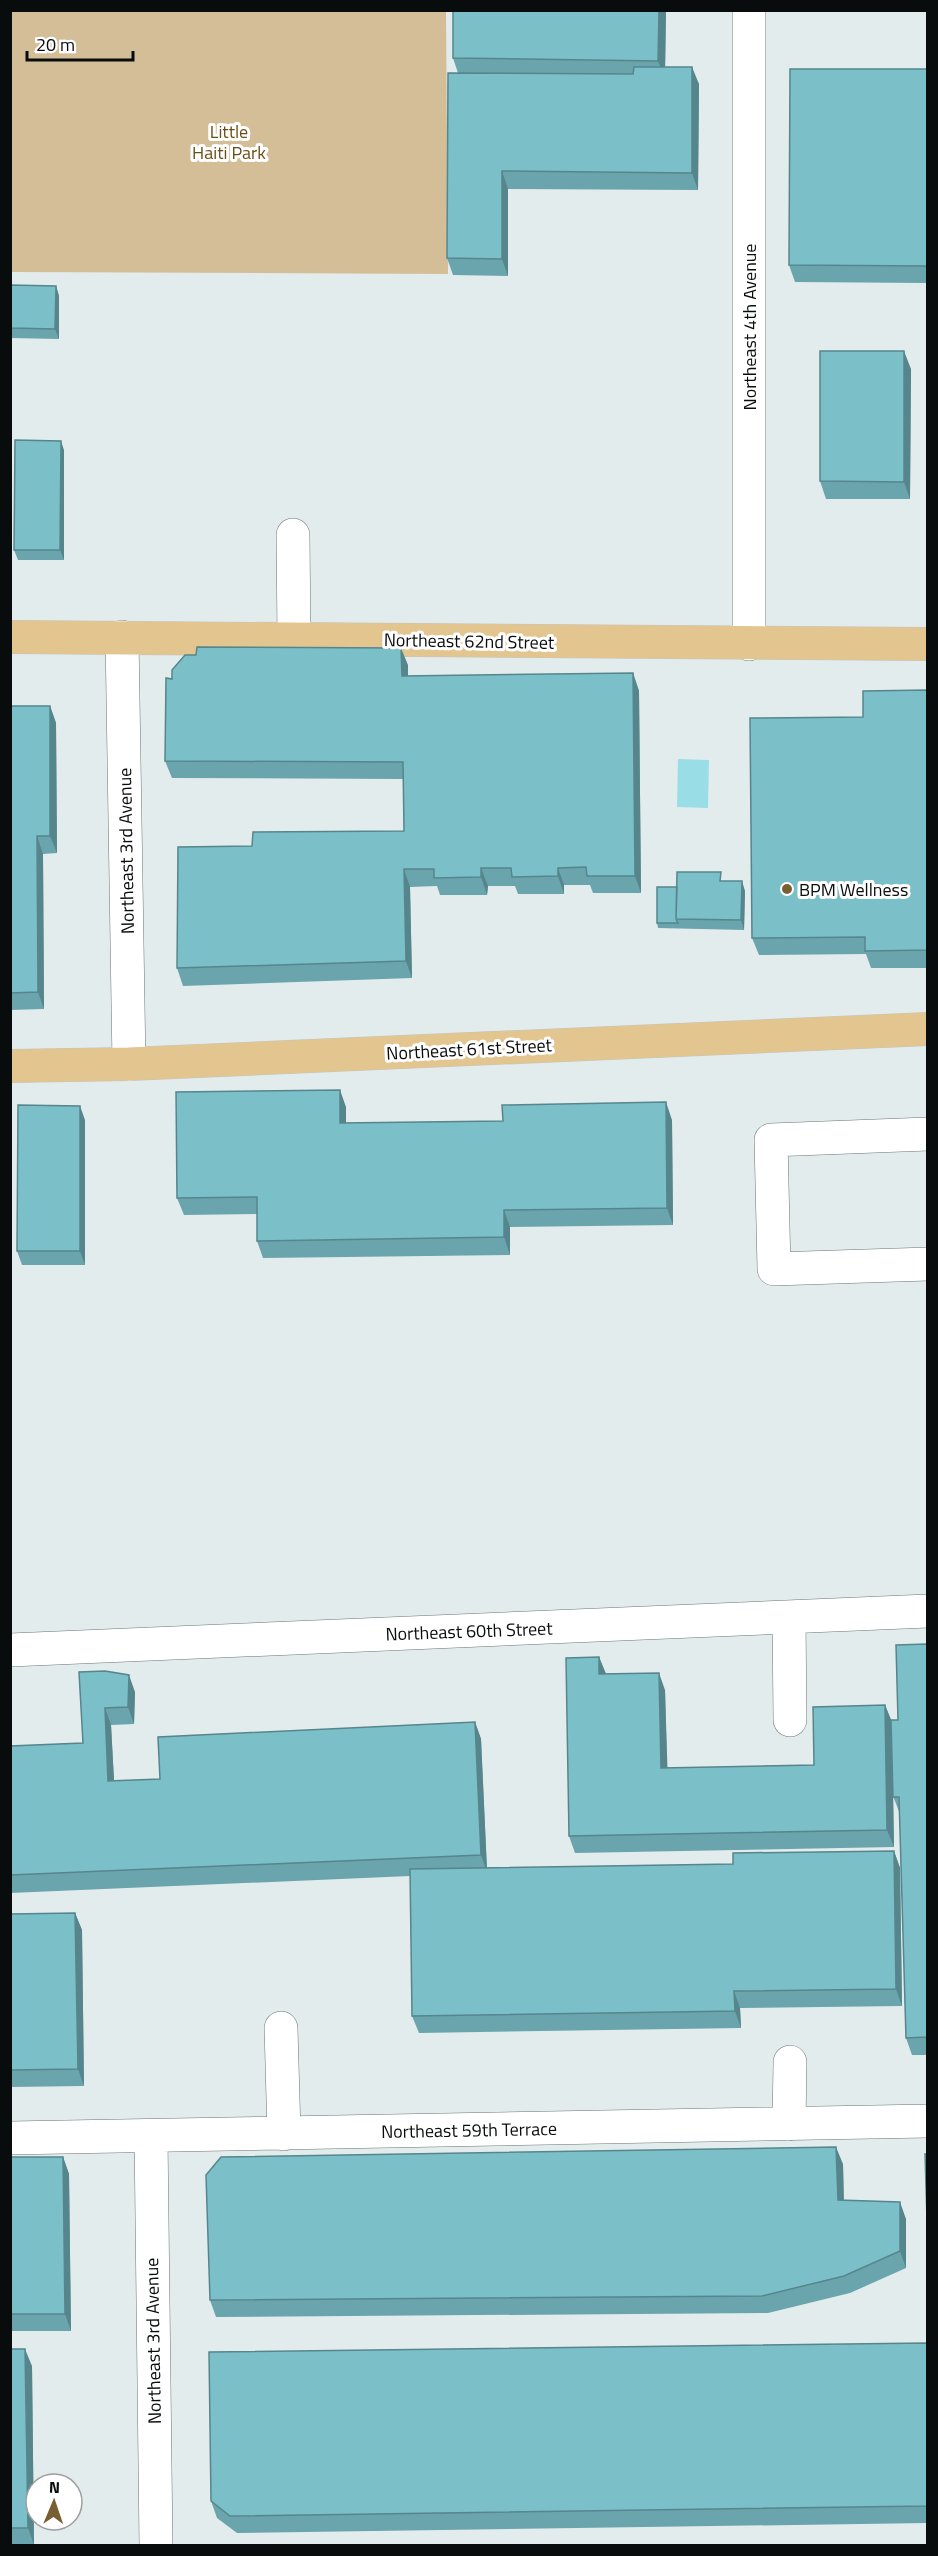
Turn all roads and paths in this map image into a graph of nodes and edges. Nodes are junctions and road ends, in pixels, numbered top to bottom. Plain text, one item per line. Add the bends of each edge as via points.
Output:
1 (749, 10) edge
2 (293, 535) dead end
3 (10, 637) edge
4 (122, 637) junction
5 (294, 639) junction
6 (749, 644) junction
7 (927, 644) edge
8 (927, 1029) edge
9 (129, 1064) junction
10 (10, 1066) edge
11 (927, 1134) edge
12 (927, 1264) edge
13 (927, 1611) edge
14 (789, 1617) junction
15 (10, 1650) edge
16 (790, 1720) dead end
17 (281, 2028) dead end
18 (790, 2062) dead end
19 (927, 2121) edge
20 (789, 2124) junction
21 (284, 2134) junction
22 (151, 2136) junction
23 (10, 2138) edge
24 (156, 2546) edge

1 - 6 street, Northeast 4th Avenue
2 - 5 street
3 - 4 main road, Northeast 62nd Street
4 - 5 main road, Northeast 62nd Street
4 - 9 street, Northeast 3rd Avenue
5 - 6 main road, Northeast 62nd Street
6 - 7 main road, Northeast 62nd Street
8 - 9 main road, Northeast 61st Street
9 - 10 main road, Northeast 61st Street
11 - 12 street via 771,1140 774,1269
13 - 14 street, Northeast 60th Street
14 - 15 street, Northeast 60th Street
14 - 16 street
17 - 21 street
18 - 20 street
19 - 20 street, Northeast 59th Terrace
20 - 21 street, Northeast 59th Terrace
21 - 22 street, Northeast 59th Terrace
22 - 23 street, Northeast 59th Terrace
22 - 24 street, Northeast 3rd Avenue

